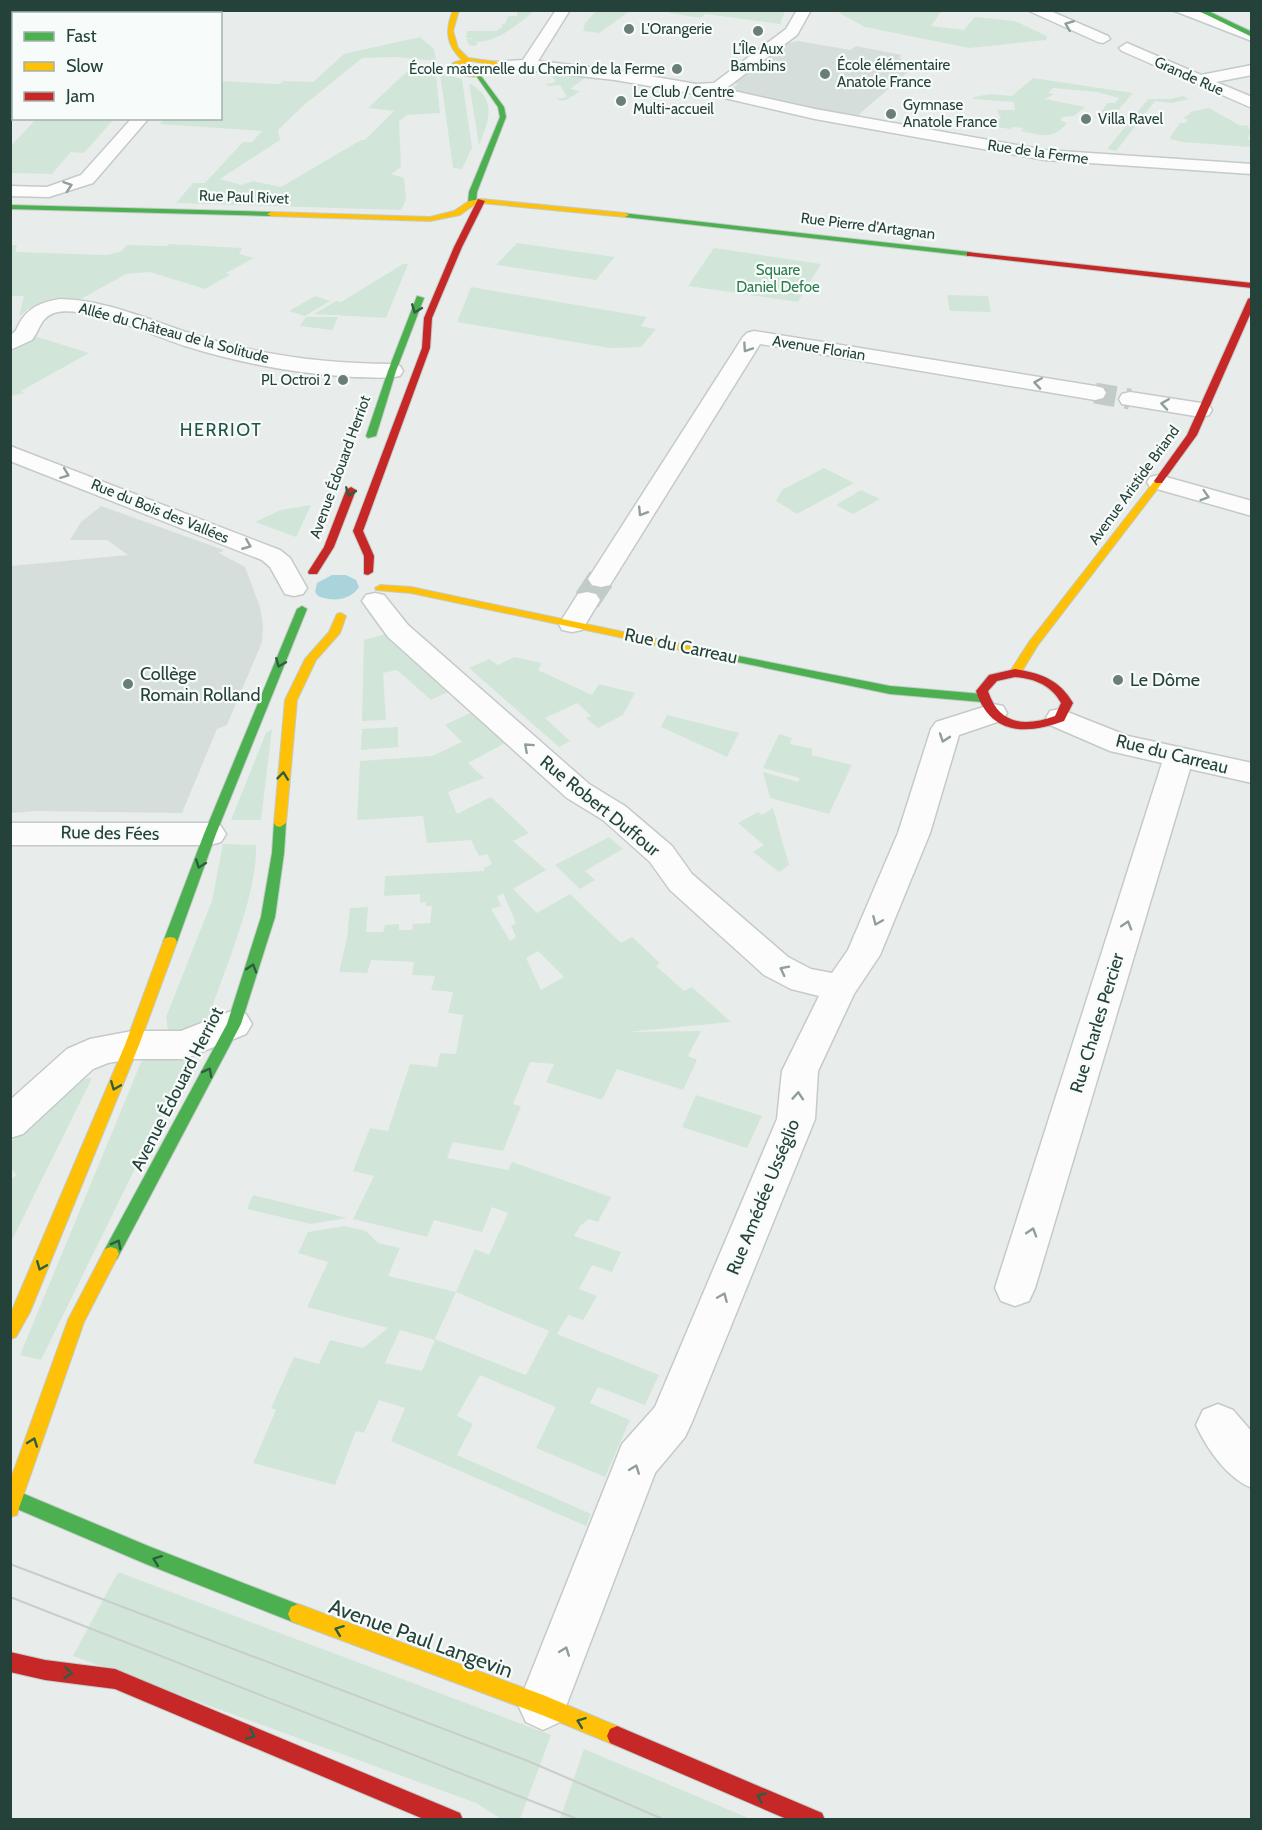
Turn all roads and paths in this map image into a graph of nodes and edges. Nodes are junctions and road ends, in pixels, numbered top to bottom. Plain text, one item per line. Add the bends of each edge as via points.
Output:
1 (456, 10) edge
2 (563, 10) edge
3 (1034, 10) edge
4 (1179, 10) edge
5 (1202, 10) edge
6 (803, 11) edge
7 (1251, 29) edge
8 (1251, 36) edge
9 (466, 60) junction
10 (498, 65) junction
11 (528, 65) junction
12 (1251, 70) edge
13 (478, 75) junction
14 (1200, 80) junction
15 (720, 90) junction
16 (1251, 103) edge
17 (139, 120) edge
18 (1251, 169) edge
19 (10, 191) edge
20 (476, 202) junction
21 (10, 207) edge
22 (430, 219) junction
23 (442, 234) dead end
24 (1251, 286) edge
25 (424, 288) dead end
26 (1251, 299) edge
27 (10, 344) edge
28 (392, 371) junction
29 (1095, 393) tunnel mouth
30 (1130, 399) tunnel mouth
31 (1201, 410) junction
32 (392, 437) junction
33 (367, 450) dead end
34 (10, 453) edge
35 (358, 472) dead end
36 (1160, 482) junction
37 (1251, 509) edge
38 (337, 566) dead end
39 (314, 572) junction
40 (363, 595) junction
41 (309, 607) junction
42 (572, 624) junction
43 (1015, 673) junction
44 (987, 706) junction
45 (1060, 718) junction
46 (1178, 759) junction
47 (1251, 773) edge
48 (10, 834) edge
49 (210, 834) junction
50 (840, 988) junction
51 (234, 1024) junction
52 (132, 1045) junction
53 (10, 1123) edge
54 (1015, 1288) dead end
55 (10, 1331) edge
56 (1218, 1425) dead end
57 (1251, 1466) edge
58 (11, 1501) edge
59 (10, 1662) edge
60 (543, 1705) junction
61 (453, 1820) edge
62 (814, 1820) edge

1 - 9 street via 447,34 451,46
2 - 11 street
14 -> 3 street, Grande Rue via 1127,48 1104,46 1099,43 1103,39
4 - 8 street
5 - 7 street
5 - 8 street
6 - 15 street via 792,33
9 - 10 street via 486,60
9 - 13 street via 453,69
10 - 11 street, Rue de la Ferme
10 - 13 street via 495,70
11 - 15 street, Rue de la Ferme
12 - 14 street
13 - 20 street, Avenue Édouard Herriot via 501,107 503,117 473,192
14 - 16 street, Grande Rue
15 - 18 street, Rue de la Ferme via 815,114 1045,154
19 -> 17 street via 49,192 87,179
20 - 22 street, Rue Paul Rivet via 457,213
20 - 24 street, Rue Pierre d'Artagnan
20 - 32 street, Avenue Édouard Herriot via 428,318 426,348
21 - 22 street, Rue Paul Rivet
22 - 23 street via 441,227
25 -> 28 street, Avenue Édouard Herriot
26 - 31 street, Avenue Aristide Briand
27 - 28 street, Allée du Château de la Solitude via 25,336 30,318 42,310 59,305 81,306 263,360 331,369
28 - 32 street, Avenue Édouard Herriot via 404,374 405,378 388,419
28 - 33 street, Avenue Édouard Herriot
29 -> 42 street, Avenue Florian via 754,337
31 -> 30 street
31 - 36 street, Avenue Aristide Briand via 1192,435
32 - 40 street, Avenue Édouard Herriot via 358,531 369,556
34 -> 41 street, Rue du Bois des Vallées via 271,555 281,562
35 -> 39 street, Avenue Édouard Herriot via 329,546
36 -> 37 street
36 - 43 street, Avenue Aristide Briand via 1033,644
38 - 39 street
39 - 41 street via 305,576
40 - 41 street, Rue du Carreau
40 - 42 street, Rue du Carreau via 411,590
50 -> 40 street, Rue Robert Duffour via 802,980 776,966 681,882 662,854 614,813 578,791 398,631
51 -> 40 street, Avenue Édouard Herriot via 268,916 278,852 291,700 311,659
41 -> 49 street
42 - 44 street, Rue du Carreau via 854,684
43 - 44 street via 993,678 982,691
43 - 45 street via 1039,677 1059,688 1067,703
44 - 45 street via 1002,720 1028,726 1041,726
44 -> 50 street, Rue Amédée Usséglio via 946,729 914,833 863,955
45 - 46 street, Rue du Carreau via 1120,744
46 - 47 street, Rue du Carreau
54 -> 46 street, Rue Charles Percier
48 - 49 street, Rue des Fées
49 -> 52 street
60 -> 50 street, Rue Amédée Usséglio via 638,1459 670,1422 796,1119 800,1071
51 - 52 street via 184,1045
58 -> 51 street, Avenue Édouard Herriot via 76,1320
52 - 53 street via 103,1049 81,1059
52 -> 55 street via 22,1312
56 - 57 street
60 -> 58 street, Avenue Paul Langevin via 393,1651
59 -> 61 street via 115,1679
62 -> 60 street, Avenue Paul Langevin

